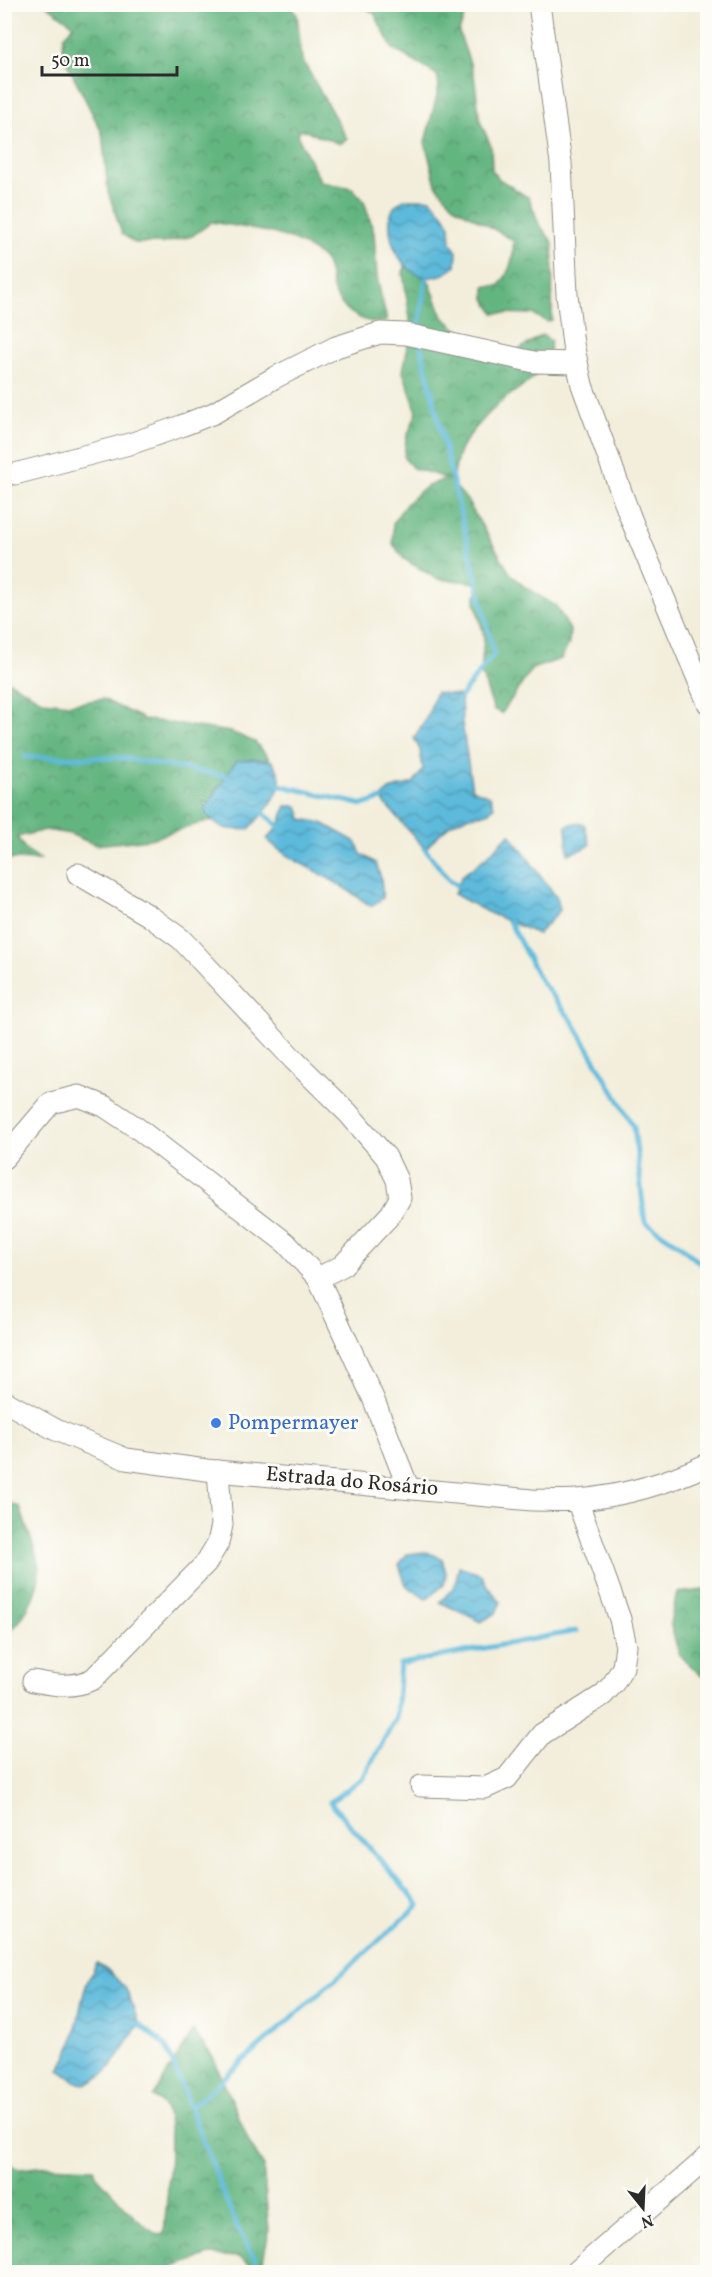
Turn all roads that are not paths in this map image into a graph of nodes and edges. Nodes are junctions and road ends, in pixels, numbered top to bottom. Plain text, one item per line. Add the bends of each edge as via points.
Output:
1 (539, 4) edge
2 (577, 363) junction
3 (15, 474) dead end
4 (708, 703) edge
5 (78, 874) dead end
6 (4, 1158) edge
7 (318, 1278) junction
8 (4, 1401) edge
9 (708, 1464) edge
10 (218, 1471) junction
11 (408, 1487) junction
12 (577, 1500) junction
13 (33, 1681) dead end
14 (421, 1786) dead end
15 (708, 2157) edge
16 (576, 2272) edge

1 - 2 street via 561,163 567,295
2 - 3 street via 534,362 406,334 380,333 336,346 213,413 181,426
2 - 4 street via 631,519
5 - 7 street via 181,939 350,1114 386,1157 398,1180 400,1198 391,1215 342,1266
6 - 7 street via 51,1103 78,1096 104,1106 137,1128 286,1243
7 - 11 street via 373,1398
8 - 10 street, Estrada do Rosário via 56,1430 126,1459
9 - 12 street, Estrada do Rosário via 647,1486
10 - 11 street, Estrada do Rosário
10 - 13 street via 222,1525 218,1543 206,1563 93,1679 65,1687
11 - 12 street, Estrada do Rosário via 532,1500
12 - 14 street via 620,1619 626,1646 623,1667 603,1695 542,1734 507,1778 485,1788
15 - 16 street

